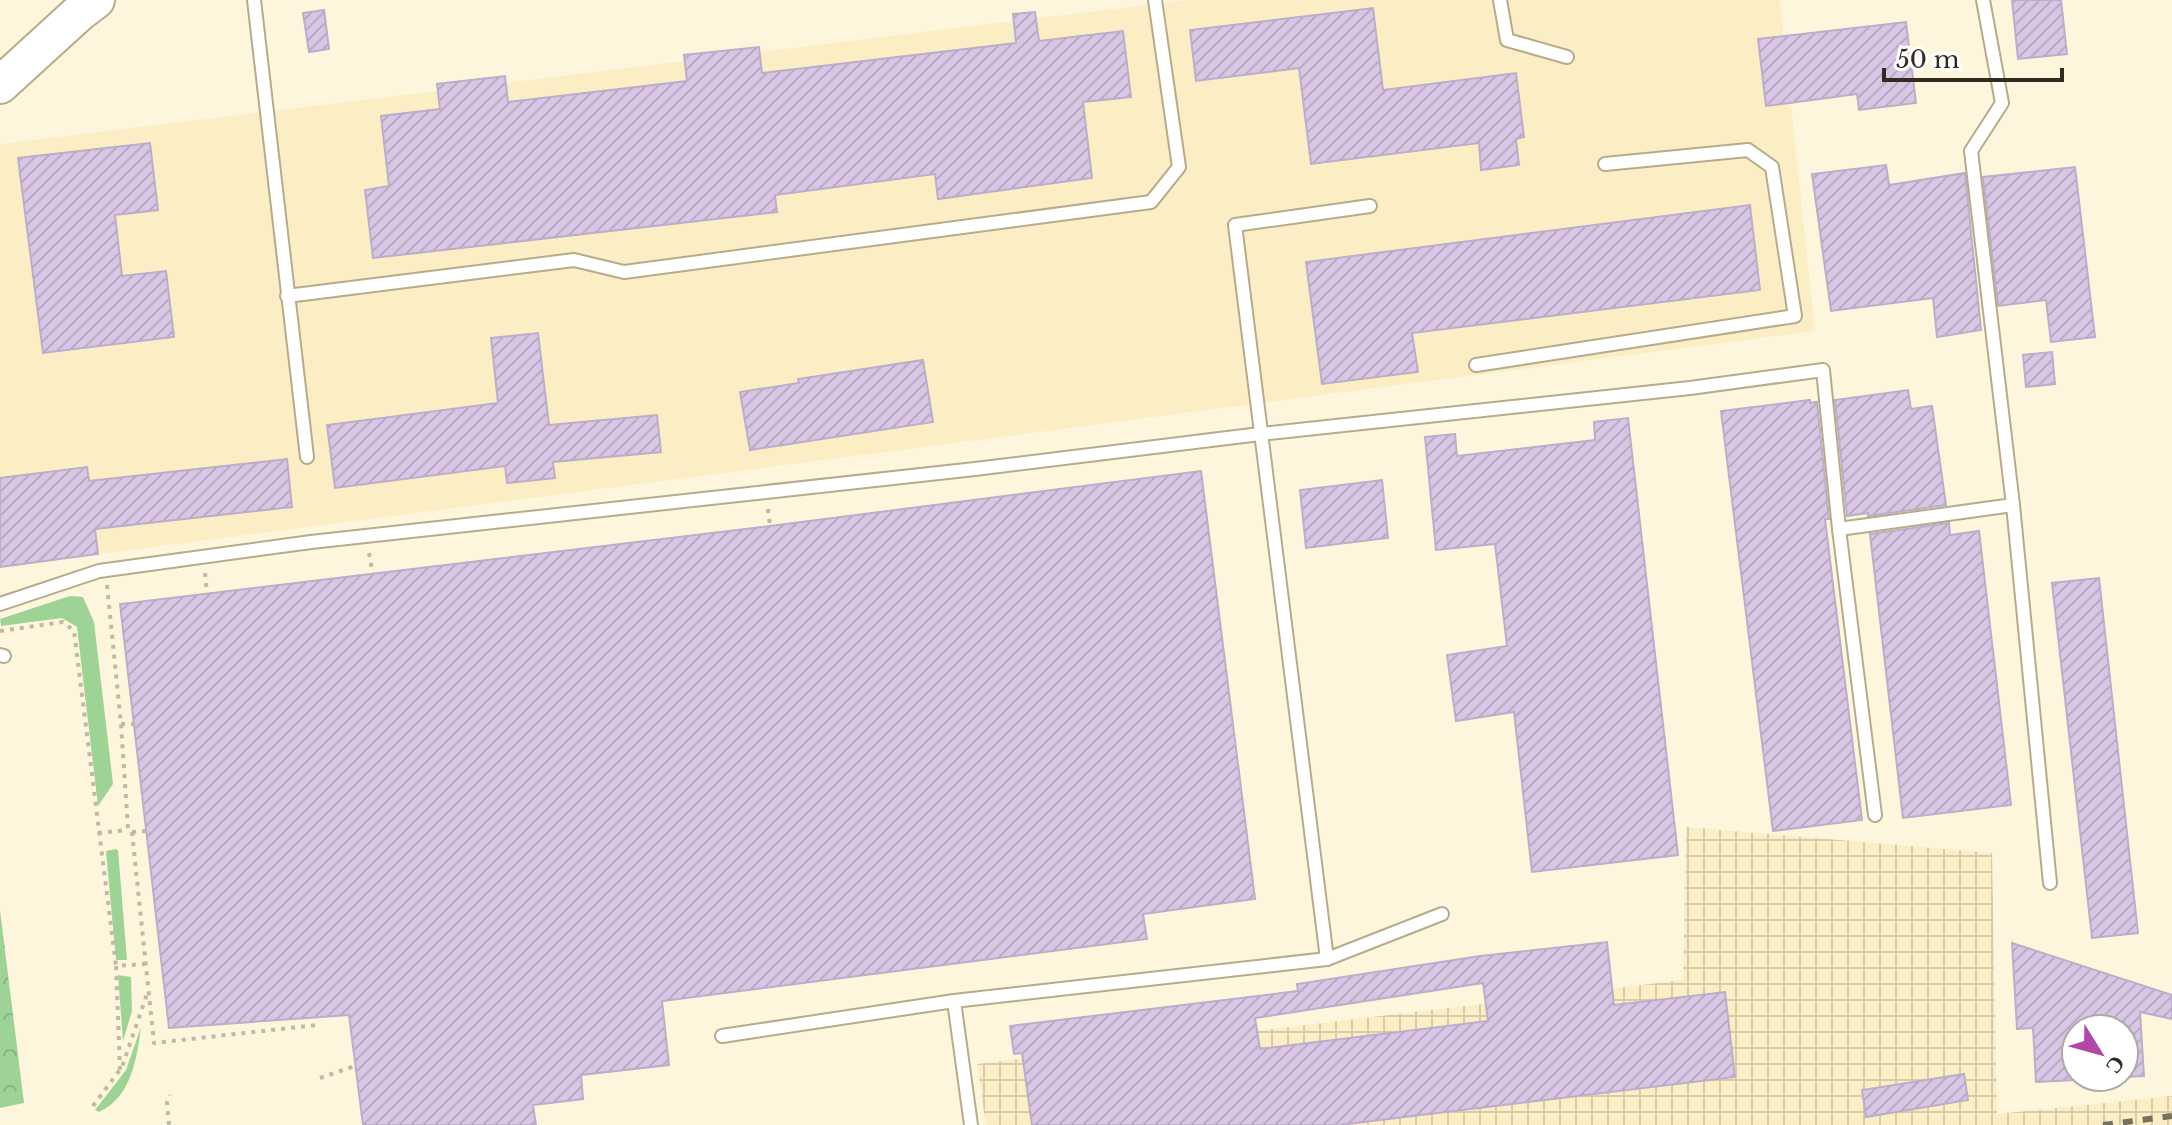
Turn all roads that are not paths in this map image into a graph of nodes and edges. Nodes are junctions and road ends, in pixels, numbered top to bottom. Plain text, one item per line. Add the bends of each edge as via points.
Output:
1 (96, 0) edge
2 (254, 0) edge
3 (1155, 0) edge
4 (1500, 0) edge
5 (1983, 0) edge
6 (1567, 57) dead end
7 (0, 85) edge
8 (1605, 164) dead end
9 (1370, 206) dead end
10 (287, 296) junction
11 (1476, 365) dead end
12 (1260, 434) junction
13 (307, 457) dead end
14 (2013, 505) junction
15 (1839, 529) junction
16 (0, 604) edge
17 (1875, 815) dead end
18 (2050, 883) dead end
19 (1442, 914) dead end
20 (1327, 959) junction
21 (954, 1001) junction
22 (722, 1036) dead end
23 (971, 1125) edge

1 - 7 street
2 - 10 lane
3 - 10 lane via 1179,167 1151,202 624,272 574,260
4 - 6 lane via 1507,40
5 - 14 lane via 2002,103 1971,151
8 - 11 lane via 1748,150 1772,167 1795,316
9 - 12 lane via 1235,225
10 - 13 lane
12 - 15 lane via 1823,370
12 - 16 lane via 311,542 105,571
12 - 20 lane
14 - 15 lane
14 - 18 lane
15 - 17 lane
19 - 20 lane
20 - 21 lane
21 - 22 lane
21 - 23 lane

